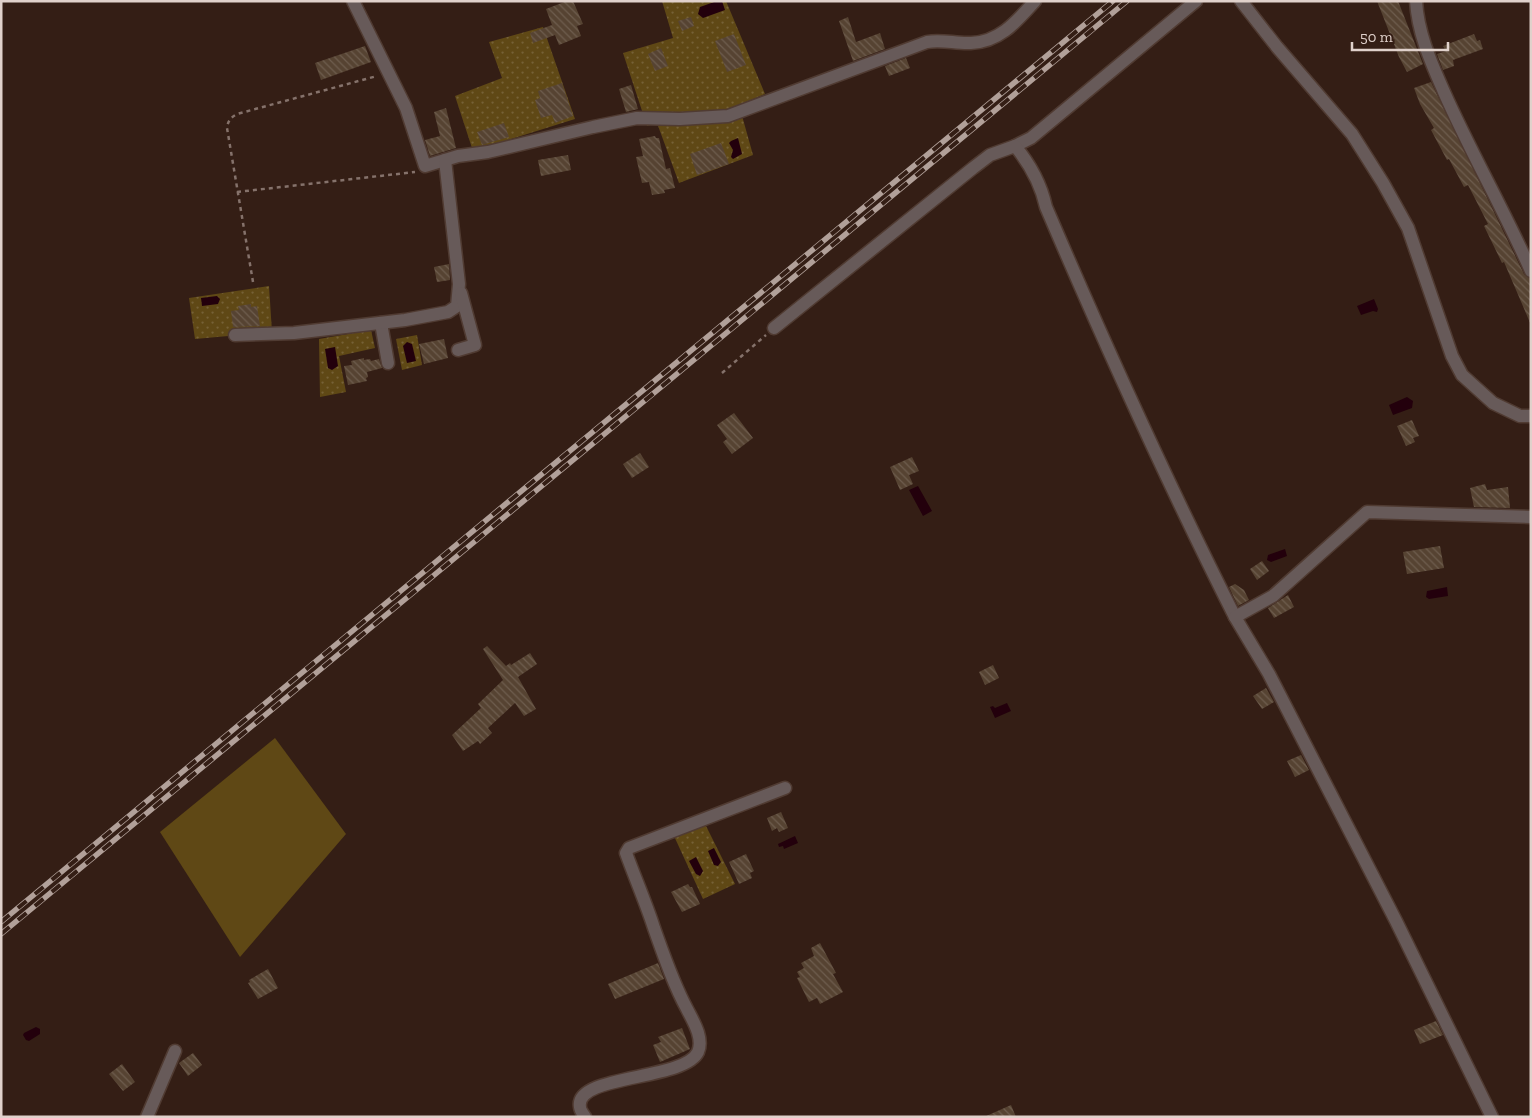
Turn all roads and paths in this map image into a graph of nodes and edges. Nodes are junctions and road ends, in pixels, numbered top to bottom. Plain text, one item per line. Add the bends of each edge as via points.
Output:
1 (354, 1) edge
2 (1035, 1) edge
3 (1196, 1) edge
4 (1241, 1) edge
5 (1410, 1) edge
6 (1417, 7) edge
7 (387, 70) junction
8 (1015, 146) junction
9 (445, 160) junction
10 (425, 166) junction
11 (237, 192) junction
12 (1531, 271) edge
13 (252, 282) dead end
14 (458, 284) junction
15 (381, 323) junction
16 (774, 328) joint
17 (235, 335) dead end
18 (458, 350) dead end
19 (388, 363) dead end
20 (722, 373) dead end
21 (1531, 416) edge
22 (1531, 517) edge
23 (1235, 617) junction
24 (785, 788) dead end
25 (175, 1051) dead end
26 (147, 1117) edge
27 (585, 1117) edge
28 (1492, 1117) edge

1 - 7 street
2 - 9 street via 1013,25 990,39 971,43 927,42 728,116 636,118
3 - 8 street via 1031,138
4 - 21 street via 1352,134 1384,183 1408,228 1452,356 1462,375 1493,403 1520,416
5 - 6 street
6 - 12 street via 1424,47
7 - 10 street via 406,108
7 - 11 path via 377,76 232,117 227,128
8 - 16 street via 990,155
8 - 23 street via 1027,160 1043,193 1094,320
9 - 10 street
9 - 14 street
10 - 11 path via 409,174
11 - 13 path
14 - 15 street via 457,306 448,312
14 - 18 street via 475,345
15 - 17 street via 294,333
15 - 19 street
16 - 20 path
22 - 23 street via 1367,512 1273,596
23 - 28 street via 1269,674 1387,903
24 - 27 street via 629,848 626,853 663,956 698,1034 699,1051 694,1059 669,1071 621,1079 587,1092 580,1100
25 - 26 street

